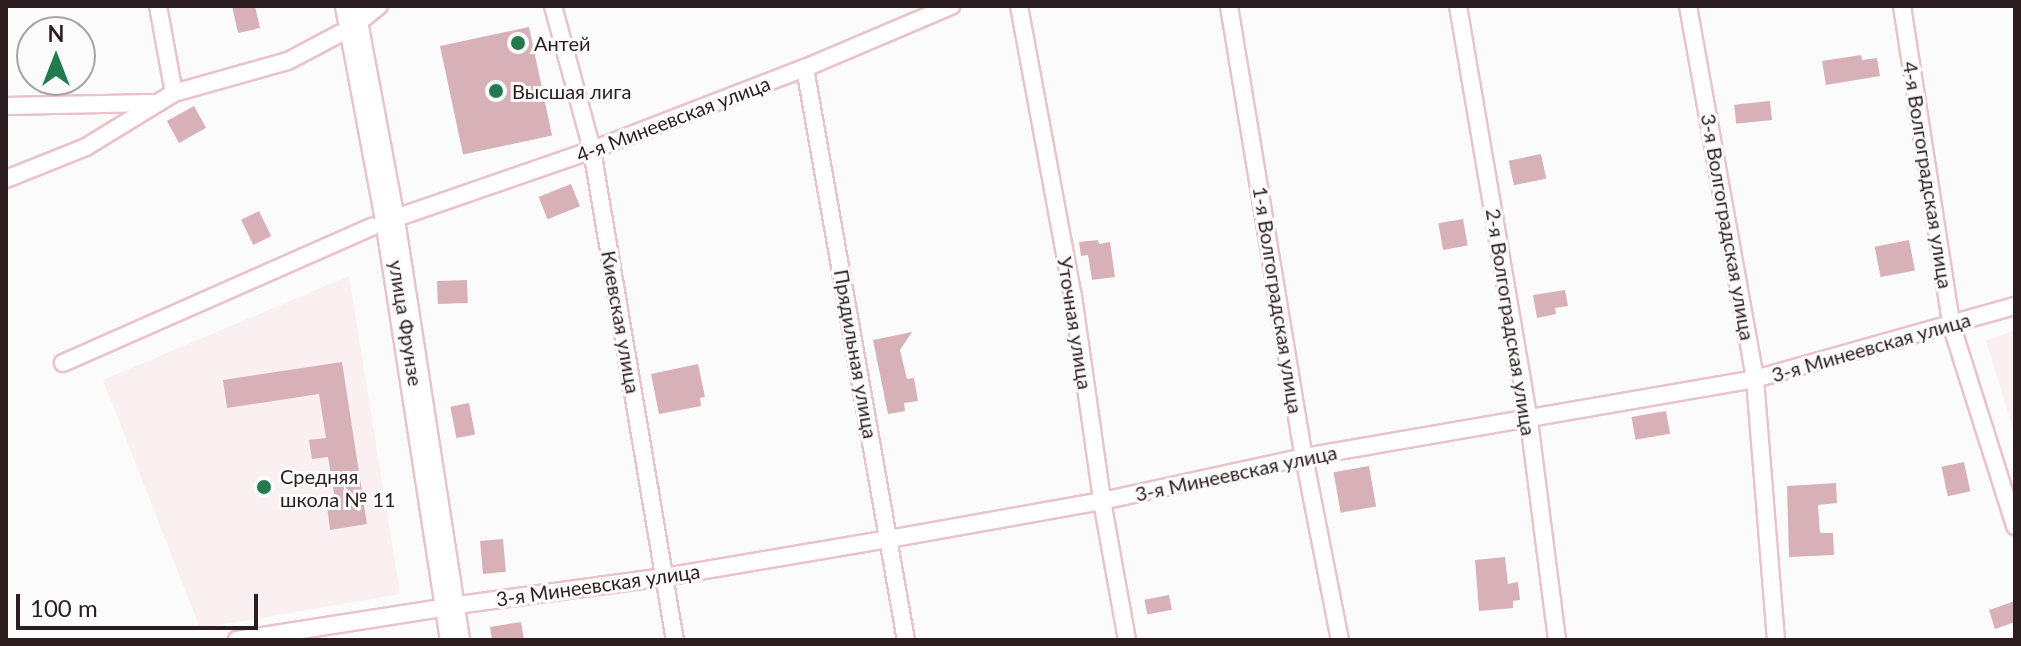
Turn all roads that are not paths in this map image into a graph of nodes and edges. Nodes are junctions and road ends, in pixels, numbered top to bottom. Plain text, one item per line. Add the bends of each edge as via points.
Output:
1 (158, 6) edge
2 (379, 6) edge
3 (553, 6) edge
4 (951, 6) edge
5 (1019, 6) edge
6 (1229, 6) edge
7 (1458, 6) edge
8 (1688, 6) edge
9 (1902, 6) edge
10 (344, 18) edge
11 (805, 68) junction
12 (174, 93) junction
13 (152, 103) junction
14 (6, 106) edge
15 (592, 150) junction
16 (6, 179) edge
17 (381, 223) junction
18 (2015, 306) edge
19 (1951, 324) junction
20 (63, 363) dead end
21 (1755, 379) junction
22 (1529, 421) junction
23 (1304, 457) junction
24 (1102, 501) junction
25 (2015, 526) edge
26 (889, 539) junction
27 (664, 577) junction
28 (442, 608) junction
29 (237, 640) edge
30 (439, 640) edge
31 (455, 640) edge
32 (675, 640) edge
33 (906, 640) edge
34 (1127, 640) edge
35 (1340, 640) edge
36 (1557, 640) edge
37 (1776, 640) edge

1 - 12 street
2 - 10 street
3 - 15 street, Киевская улица
4 - 11 street, 4-я Минеевская улица
5 - 24 street, Уточная улица via 1073,296
6 - 23 street, 1-я Волгоградская улица
7 - 22 street, 2-я Волгоградская улица
8 - 21 street, 3-я Волгоградская улица
9 - 19 street, 4-я Волгоградская улица
10 - 12 street via 288,61
10 - 17 highway, улица Фрунзе
11 - 15 street, 4-я Минеевская улица
11 - 26 street, Прядильная улица
12 - 13 street
13 - 14 street
13 - 16 street via 86,147
15 - 17 street, 4-я Минеевская улица
15 - 27 street, Киевская улица
17 - 20 street, 4-я Минеевская улица
17 - 28 highway, улица Фрунзе
18 - 19 street, 3-я Минеевская улица
19 - 21 street, 3-я Минеевская улица
19 - 25 street, 4-я Волгоградская улица
21 - 22 street, 3-я Минеевская улица
21 - 37 street, 3-я Волгоградская улица
22 - 23 street, 3-я Минеевская улица
22 - 36 street, 2-я Волгоградская улица
23 - 24 street, 3-я Минеевская улица
23 - 35 street, 1-я Волгоградская улица
24 - 26 street, 3-я Минеевская улица
24 - 34 street, Уточная улица
26 - 27 street, 3-я Минеевская улица
26 - 33 street, Прядильная улица
27 - 28 street, 3-я Минеевская улица
27 - 32 street, Киевская улица
28 - 29 street, 3-я Минеевская улица
28 - 30 highway, улица Фрунзе
28 - 31 highway, улица Фрунзе

